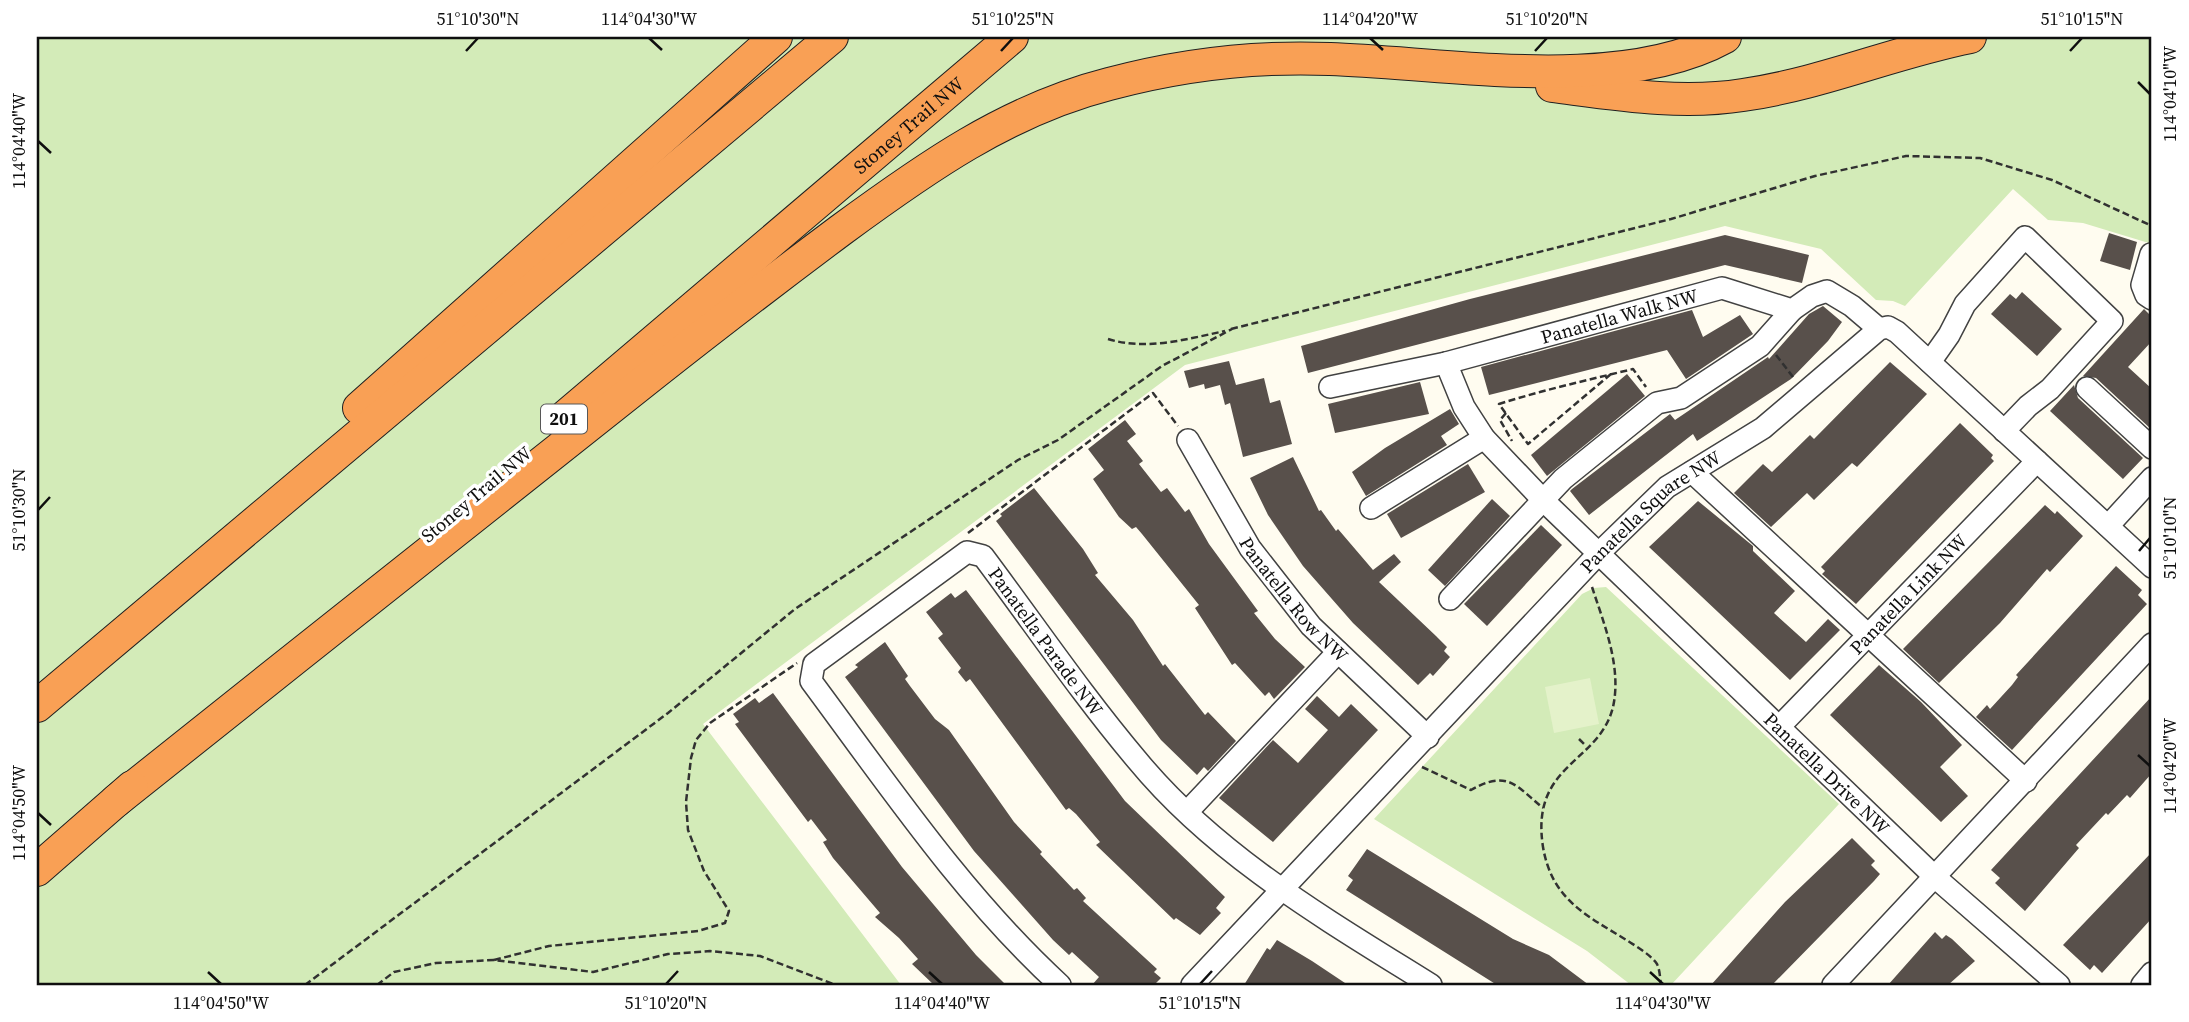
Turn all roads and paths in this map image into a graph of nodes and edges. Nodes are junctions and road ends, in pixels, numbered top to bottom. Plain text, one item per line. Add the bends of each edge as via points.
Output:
1 (776, 37) edge
2 (832, 37) edge
3 (1012, 37) edge
4 (1725, 37) edge
5 (1970, 37) edge
6 (1489, 69) junction
7 (2152, 226) edge
8 (2151, 254) edge
9 (2152, 299) edge
10 (1791, 310) junction
11 (1232, 329) junction
12 (1879, 329) junction
13 (1108, 339) dead end
14 (1774, 352) dead end
15 (1930, 362) junction
16 (1446, 363) junction
17 (1611, 374) junction
18 (1800, 385) dead end
19 (1330, 387) dead end
20 (2087, 388) dead end
21 (1648, 391) dead end
22 (1506, 413) junction
23 (2004, 431) junction
24 (1484, 438) junction
25 (1188, 440) joint
26 (1510, 445) dead end
27 (2152, 448) edge
28 (2037, 461) junction
29 (1692, 472) junction
30 (2152, 478) edge
31 (1544, 501) junction
32 (1371, 508) dead end
33 (2108, 526) junction
34 (967, 552) junction
35 (1600, 552) junction
36 (2152, 567) edge
37 (1592, 587) dead end
38 (1450, 598) dead end
39 (1868, 635) junction
40 (2152, 644) edge
41 (1338, 652) junction
42 (814, 664) junction
43 (73, 675) junction
44 (37, 706) edge
45 (1780, 726) junction
46 (1428, 737) junction
47 (1579, 739) dead end
48 (1586, 746) junction
49 (1422, 767) dead end
50 (2026, 781) junction
51 (116, 801) junction
52 (1543, 808) junction
53 (1188, 811) junction
54 (37, 870) edge
55 (1936, 878) junction
56 (1283, 891) junction
57 (494, 960) junction
58 (2152, 973) edge
59 (305, 985) edge
60 (377, 985) edge
61 (836, 985) edge
62 (1060, 985) edge
63 (1192, 985) edge
64 (1431, 985) edge
65 (1661, 985) edge
66 (1833, 985) edge
67 (2059, 985) edge
68 (2141, 985) edge

1 - 43 highway via 433,340
2 - 43 highway
3 - 51 highway, Stoney Trail NW / 201
4 - 6 highway via 1673,58 1622,69
5 - 6 highway via 1866,68 1742,96 1678,99 1595,92 1501,80
6 - 51 highway via 1318,58 1182,67 1106,84 1050,103 965,143 750,298
7 - 11 path via 2052,180 1980,158 1906,156
8 - 9 street via 2143,285
10 - 12 street via 1827,291 1847,301
10 - 16 street, Panatella Walk NW via 1722,288
10 - 31 street via 1760,346 1681,398 1657,403 1563,479
11 - 13 path via 1181,341 1129,345
11 - 59 path via 1162,366 1058,440 1018,460 795,609 668,713
12 - 15 street via 1897,332
12 - 29 street, Panatella Square NW via 1763,428
14 - 18 path
15 - 23 street
15 - 23 street via 1965,304 2025,237 2112,321
16 - 19 street, Panatella Walk NW
16 - 24 street via 1464,407
17 - 21 path via 1633,369
17 - 22 path via 1499,404
17 - 22 path via 1528,444
20 - 27 street
22 - 26 path via 1500,420 1513,439
23 - 28 street
24 - 31 street
24 - 32 street
25 - 34 path via 1153,393 968,532
25 - 41 street, Panatella Row NW via 1250,548 1311,626
28 - 33 street
28 - 39 street, Panatella Link NW
29 - 35 street, Panatella Square NW via 1667,487
29 - 39 street
30 - 33 street
31 - 35 street
31 - 38 street
33 - 36 street
34 - 42 street
34 - 53 street, Panatella Parade NW via 984,556 1138,761
35 - 45 street, Panatella Drive NW
35 - 46 street, Panatella Square NW
37 - 48 path via 1611,649 1616,685 1604,730
39 - 45 street, Panatella Link NW
39 - 50 street
40 - 50 street
41 - 46 street, Panatella Row NW
41 - 53 street
42 - 57 path via 793,663 710,723 696,740 687,778 688,830 704,871 729,911 725,923 698,931 550,946
42 - 62 street via 811,681 928,839 1027,955
43 - 44 highway
45 - 55 street, Panatella Drive NW
46 - 56 street, Panatella Square NW
47 - 48 path
48 - 52 path via 1551,785
49 - 52 path via 1471,790 1499,779 1517,784
50 - 55 street
51 - 54 highway, Stoney Trail NW / 201
52 - 65 path via 1543,844 1557,890 1639,948 1657,965
53 - 56 street, Panatella Parade NW
55 - 66 street
55 - 67 street, Panatella Drive NW
56 - 63 street, Panatella Square NW
56 - 64 street, Panatella Parade NW
57 - 60 path via 394,972
57 - 61 path via 593,972 668,954 710,951 760,956
58 - 68 street

